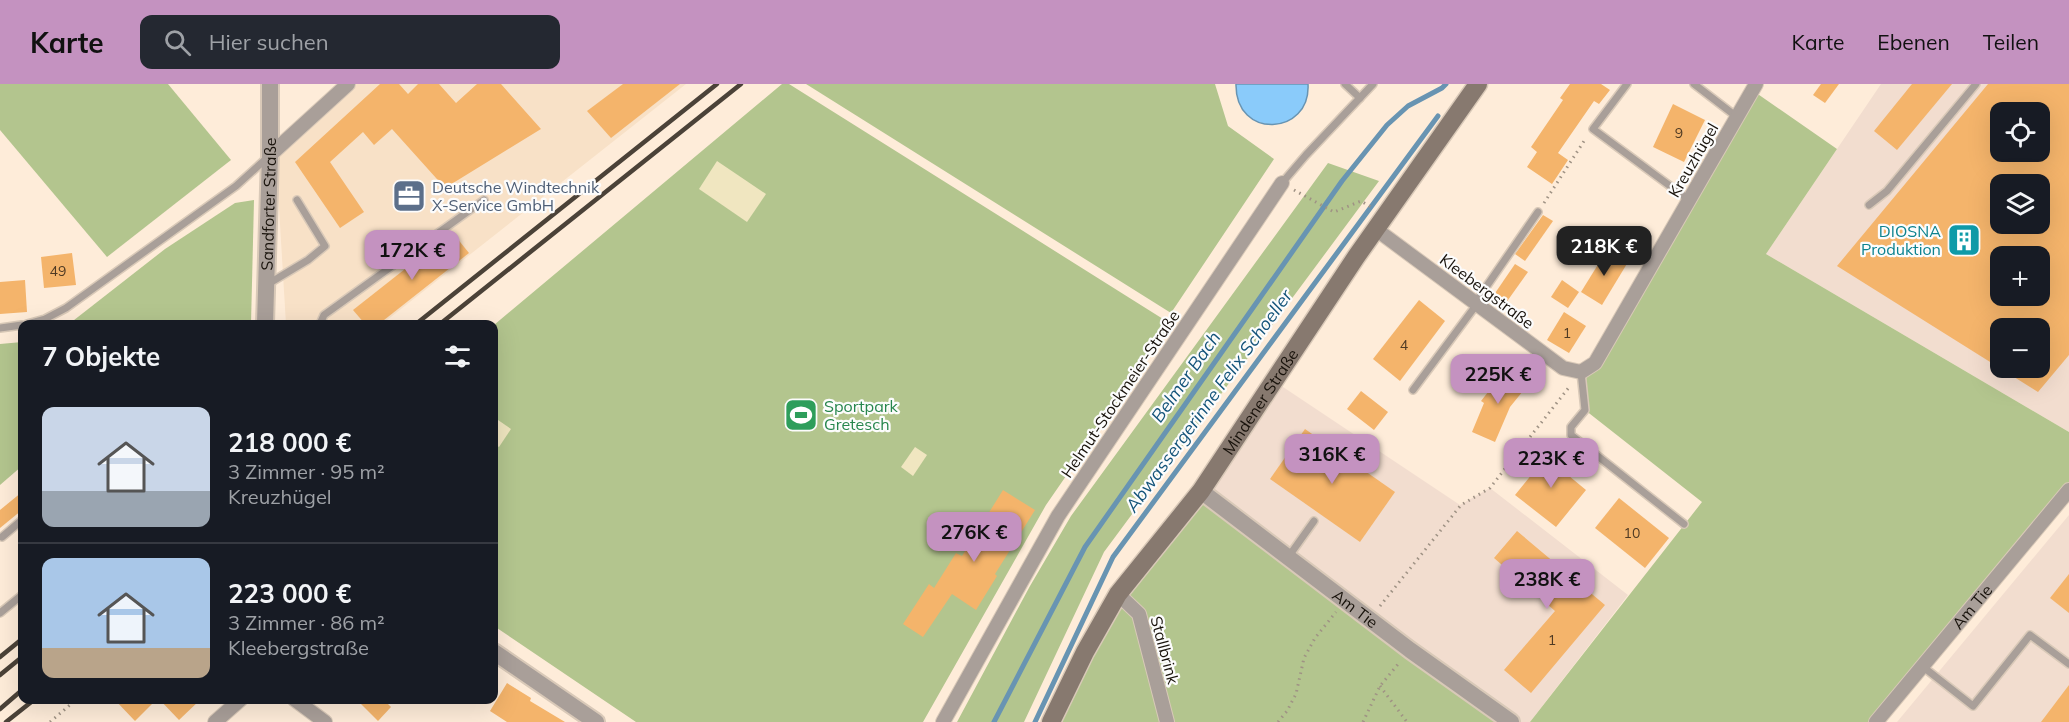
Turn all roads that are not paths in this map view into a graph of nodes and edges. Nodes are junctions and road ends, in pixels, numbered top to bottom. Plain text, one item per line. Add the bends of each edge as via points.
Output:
1 (270, 84) edge
2 (348, 84) edge
3 (1345, 84) edge
4 (1373, 84) edge
5 (1478, 84) edge
6 (1627, 84) edge
7 (1694, 84) edge
8 (1756, 84) edge
9 (1976, 84) edge
10 (1360, 98) junction
11 (1737, 117) junction
12 (270, 155) junction
13 (1282, 183) joint
14 (297, 200) dead end
15 (484, 200) dead end
16 (1689, 200) junction
17 (1869, 205) dead end
18 (1538, 212) road end
19 (1377, 230) junction
20 (266, 285) junction
21 (1476, 304) junction
22 (41, 320) edge
23 (265, 320) edge
24 (322, 320) edge
25 (18, 326) edge
26 (0, 328) edge
27 (1581, 372) junction
28 (1413, 390) dead end
29 (2069, 490) edge
30 (1201, 491) junction
31 (1314, 521) dead end
32 (18, 523) edge
33 (1684, 524) dead end
34 (2, 537) dead end
35 (1287, 557) junction
36 (1118, 594) junction
37 (18, 598) edge
38 (0, 613) edge
39 (498, 655) edge
40 (2069, 664) edge
41 (1922, 666) junction
42 (236, 704) edge
43 (301, 704) edge
44 (594, 721) edge
45 (216, 722) edge
46 (325, 722) edge
47 (943, 722) edge
48 (1051, 722) edge
49 (1167, 722) edge
50 (1511, 722) edge
51 (1876, 722) edge

1 - 12 street, Sandforter Straße
2 - 12 street
3 - 10 lane
4 - 10 lane
5 - 19 main road, Mindener Straße
6 - 16 lane via 1593,129
7 - 11 lane
8 - 11 street, Kreuzhügel
9 - 17 lane via 1887,191
10 - 13 lane
11 - 16 street, Kreuzhügel
12 - 20 street, Sandforter Straße
12 - 22 lane via 236,186 66,308
13 - 47 street, Helmut-Stockmeier-Straße via 1058,516
14 - 20 lane via 325,246
15 - 24 lane
16 - 27 street, Kreuzhügel via 1595,363
18 - 21 lane
19 - 21 street, Kleebergstraße
19 - 30 main road, Mindener Straße
20 - 23 street, Sandforter Straße
21 - 27 street, Kleebergstraße via 1563,368
21 - 28 lane
25 - 26 lane
27 - 33 lane via 1585,410 1571,427 1571,435
29 - 41 street, Am Tie
30 - 35 street, Am Tie
30 - 36 main road, Mindener Straße
31 - 35 lane
32 - 34 lane
35 - 50 street, Am Tie
36 - 48 main road, Mindener Straße
36 - 49 street, Stallbrink via 1139,614
37 - 38 lane
39 - 44 street
40 - 41 lane via 2030,635 1973,706
41 - 51 street, Am Tie
42 - 45 street
43 - 46 street

